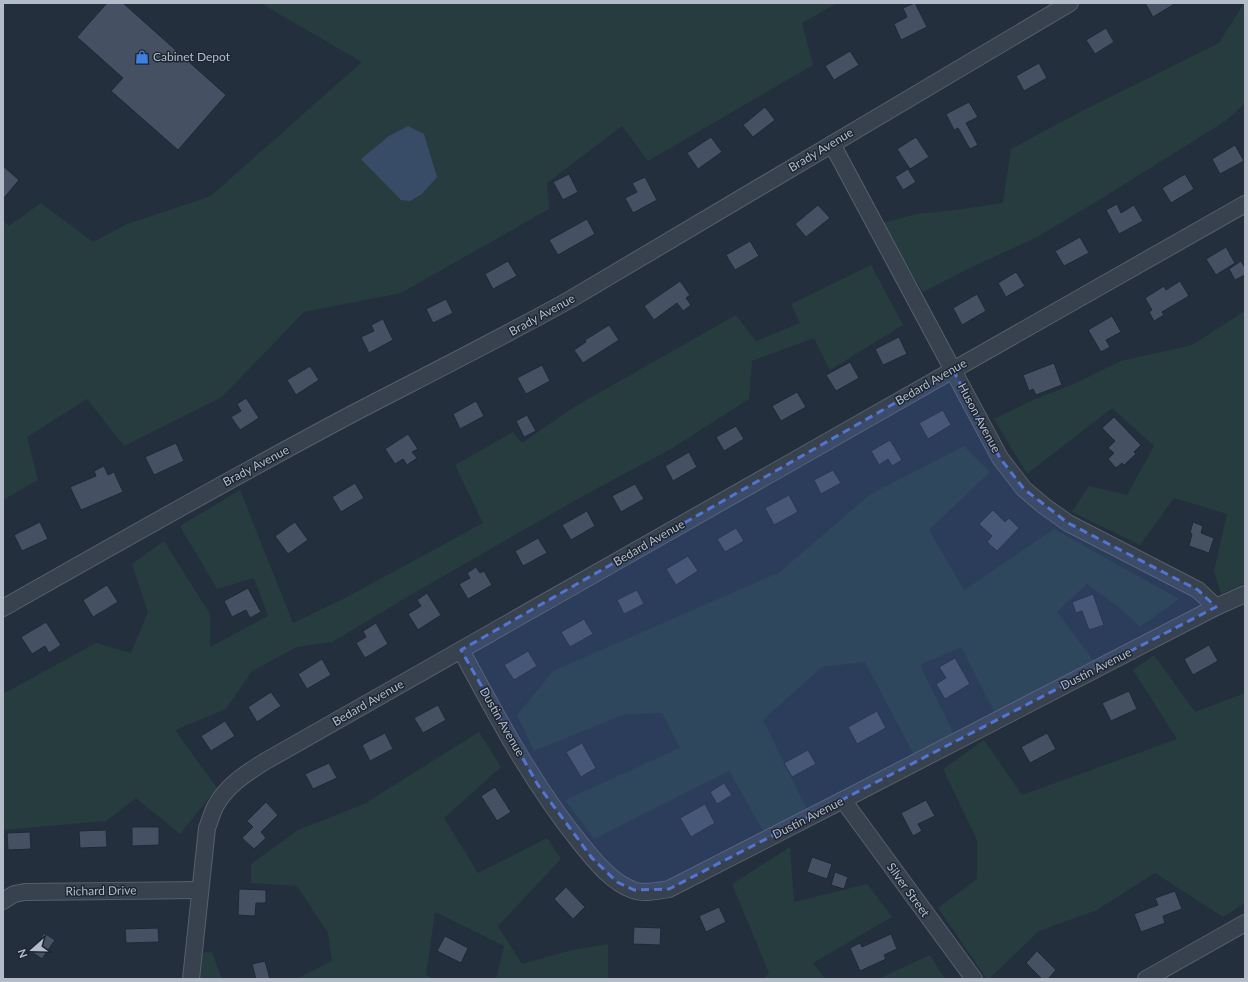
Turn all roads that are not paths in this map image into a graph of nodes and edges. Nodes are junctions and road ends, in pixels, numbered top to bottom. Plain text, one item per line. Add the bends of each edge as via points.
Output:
1 (1070, 3) edge
2 (832, 144) junction
3 (1245, 204) edge
4 (953, 370) junction
5 (1245, 594) edge
6 (1216, 607) junction
7 (3, 608) edge
8 (461, 650) junction
9 (843, 800) junction
10 (200, 890) junction
11 (3, 901) edge
12 (1245, 923) edge
13 (192, 979) edge
14 (974, 979) edge
15 (1146, 979) edge

1 - 2 street, Brady Avenue
2 - 4 street, Huson Avenue
2 - 7 street, Brady Avenue via 519,328 352,414
3 - 4 street, Bedard Avenue
4 - 6 street, Huson Avenue via 1000,458 1029,493 1068,523 1198,590
4 - 8 street, Bedard Avenue
5 - 6 street, Dustin Avenue
6 - 9 street, Dustin Avenue
8 - 9 street, Dustin Avenue via 498,719 565,825 592,858 617,882 634,890 655,892 669,889
8 - 10 street, Bedard Avenue via 264,762 230,786 216,806 207,828
9 - 14 street, Silver Street
10 - 11 street, Richard Drive via 25,892 14,894
10 - 13 street, Bedard Avenue
12 - 15 street

